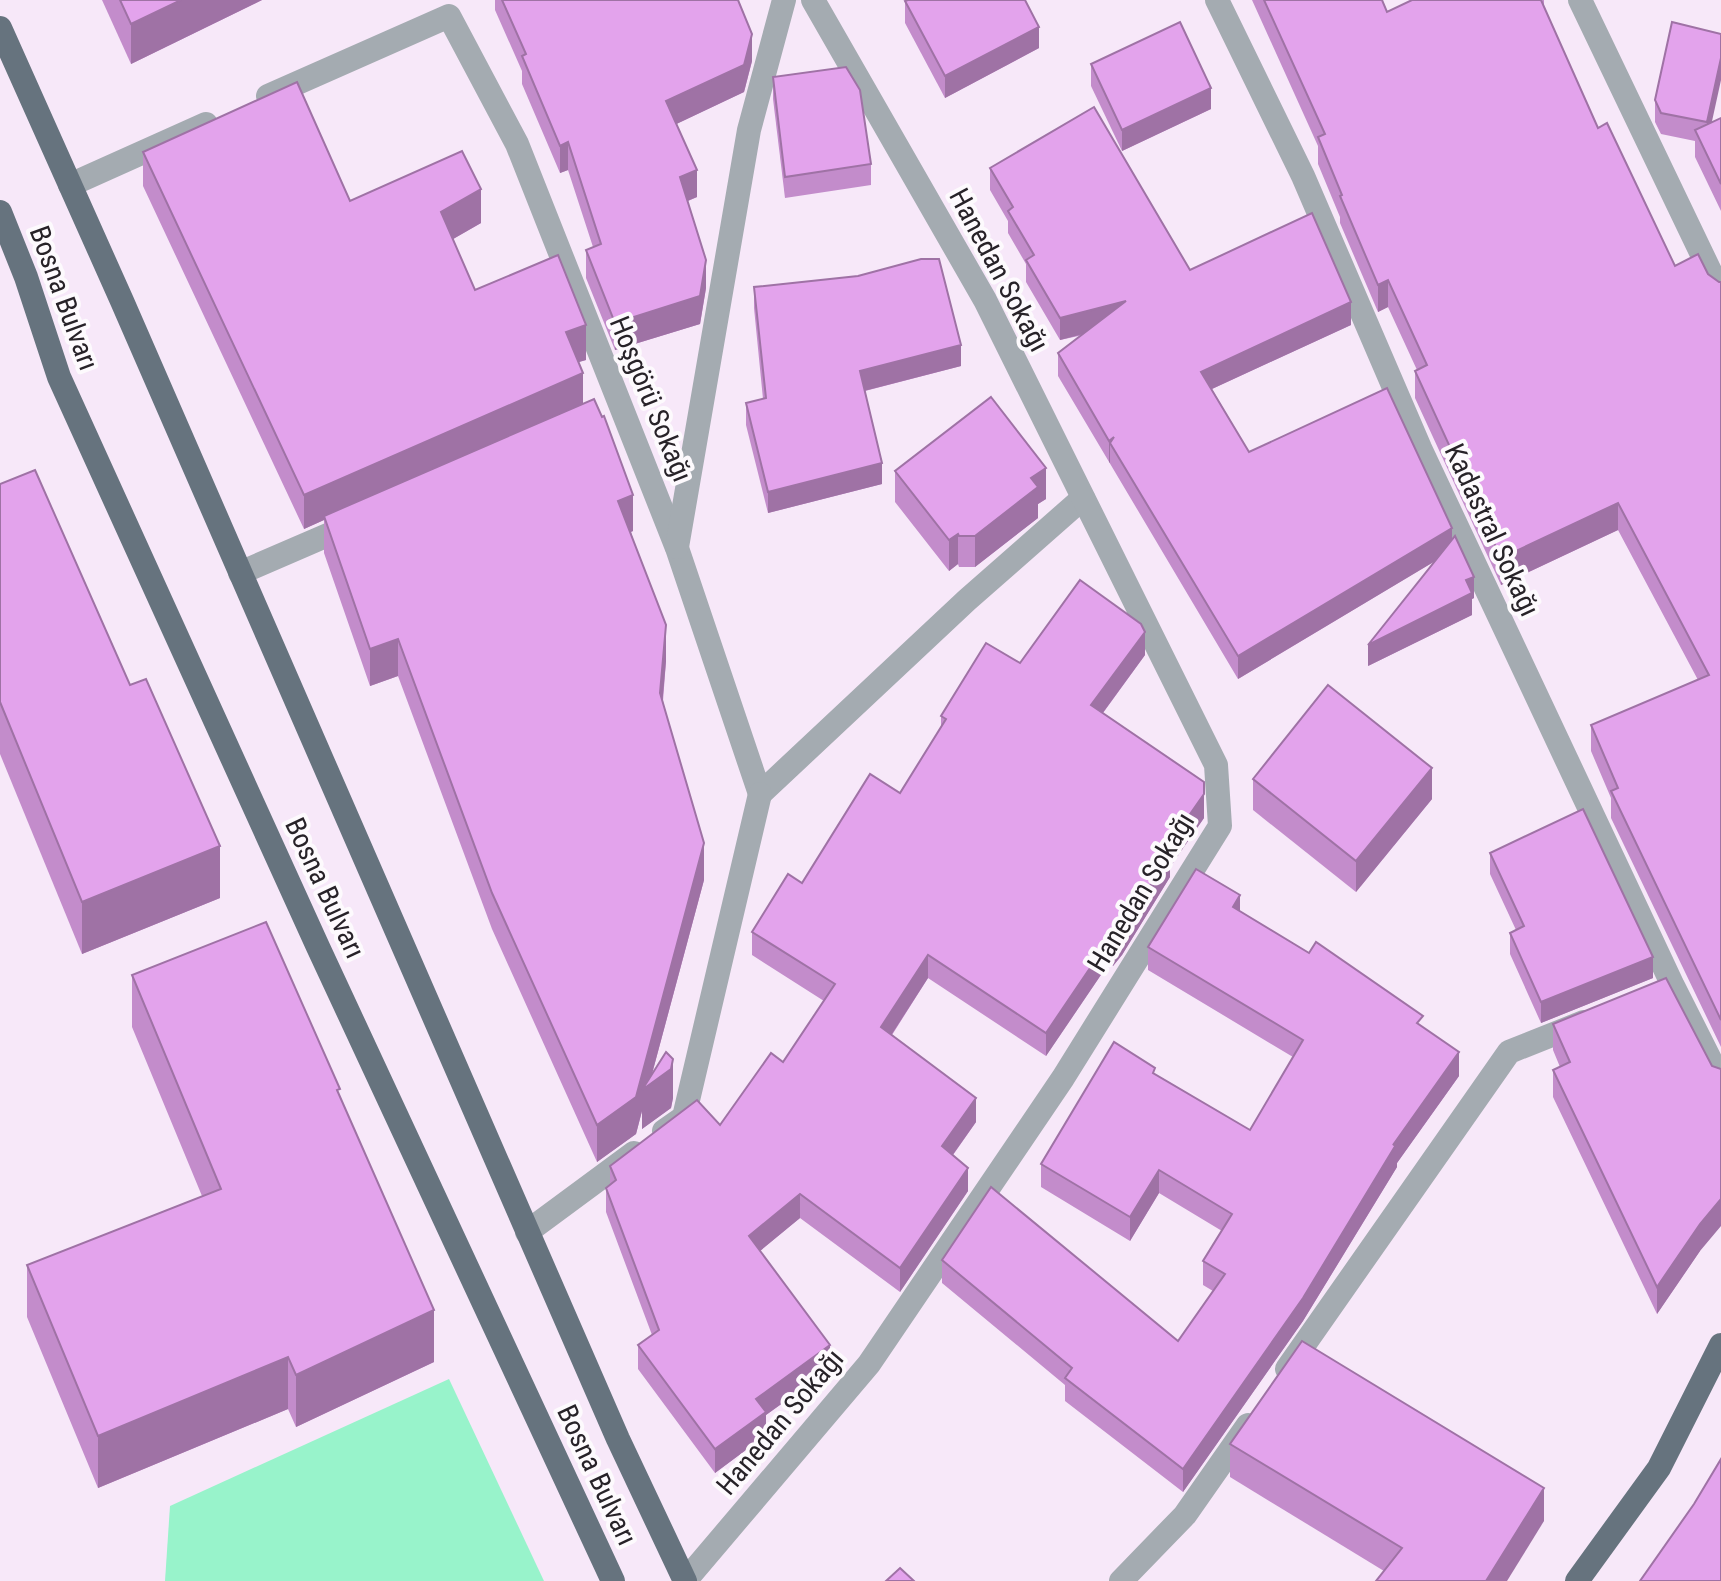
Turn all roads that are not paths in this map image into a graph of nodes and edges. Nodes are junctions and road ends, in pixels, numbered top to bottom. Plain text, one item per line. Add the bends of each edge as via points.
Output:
1 (784, 0) edge
2 (813, 0) edge
3 (1217, 0) edge
4 (1580, 0) edge
5 (0, 28) edge
6 (70, 185) junction
7 (0, 212) edge
8 (1721, 294) edge
9 (622, 407) junction
10 (593, 419) edge
11 (1083, 498) junction
12 (367, 518) edge
13 (677, 548) junction
14 (240, 573) junction
15 (760, 794) junction
16 (1673, 986) junction
17 (1646, 997) edge
18 (1605, 1013) edge
19 (1721, 1081) edge
20 (527, 1232) junction
21 (1721, 1345) edge
22 (1275, 1386) edge
23 (1257, 1412) edge
24 (613, 1581) edge
25 (685, 1581) edge
26 (1121, 1581) edge
27 (1577, 1581) edge

1 - 13 street via 749,130
2 - 11 street, Hanedan Sokağı via 985,300
3 - 16 street, Kadastral Sokağı via 1303,176 1420,448
4 - 8 street
5 - 6 main road, Bosna Bulvarı
6 - 9 street, Hoşgörü Sokağı via 449,16 517,144
6 - 14 main road, Bosna Bulvarı
7 - 24 main road, Bosna Bulvarı via 59,377
9 - 10 street
9 - 13 street, Hoşgörü Sokağı
11 - 15 street
11 - 25 street, Hanedan Sokağı via 1216,765 1220,826 1063,1078 869,1364
12 - 14 street
13 - 15 street, Hoşgörü Sokağı
14 - 20 main road, Bosna Bulvarı
15 - 20 street via 684,1117
16 - 17 street
16 - 19 street, Kadastral Sokağı
18 - 22 street via 1509,1052
20 - 25 main road, Bosna Bulvarı
21 - 27 main road via 1659,1468
23 - 26 street via 1185,1515

